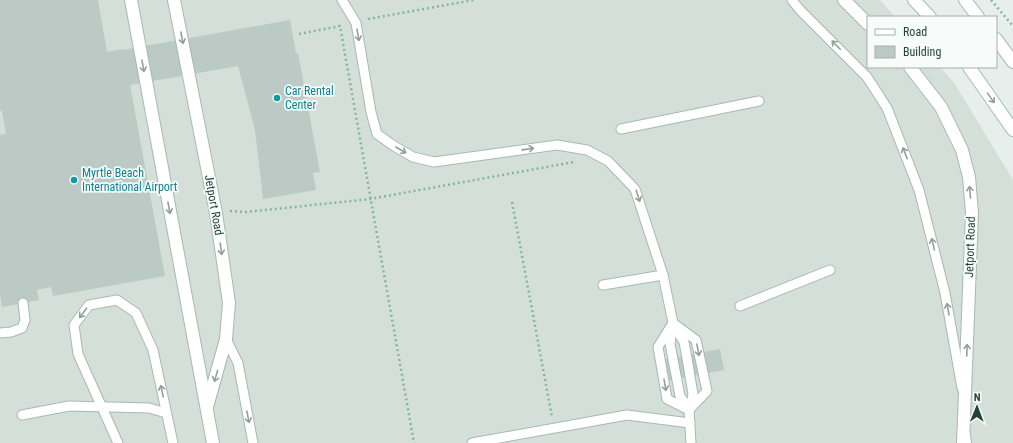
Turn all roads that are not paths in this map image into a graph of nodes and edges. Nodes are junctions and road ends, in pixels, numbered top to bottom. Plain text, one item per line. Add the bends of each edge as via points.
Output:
1 (132, 0) edge
2 (174, 0) edge
3 (342, 0) edge
4 (792, 0) edge
5 (844, 0) edge
6 (914, 0) edge
7 (965, 0) edge
8 (929, 16) edge
9 (977, 16) edge
10 (867, 23) edge
11 (997, 40) edge
12 (1013, 62) edge
13 (911, 68) edge
14 (970, 68) edge
15 (759, 101) dead end
16 (621, 128) dead end
17 (1013, 130) edge
18 (830, 270) dead end
19 (663, 275) junction
20 (603, 285) dead end
21 (23, 303) dead end
22 (740, 306) dead end
23 (673, 323) junction
24 (0, 333) edge
25 (226, 339) junction
26 (964, 403) junction
27 (101, 406) junction
28 (206, 410) junction
29 (690, 410) junction
30 (166, 413) junction
31 (22, 415) dead end
32 (690, 422) junction
33 (964, 440) edge
34 (118, 443) edge
35 (172, 443) edge
36 (213, 443) edge
37 (253, 443) edge
38 (472, 443) edge
39 (691, 443) edge

1 -> 28 street, Jetport Road
2 -> 25 street, Jetport Road via 216,213 229,303
3 -> 19 lane via 355,21 377,134 413,157 434,162 557,145 587,150 608,161 635,188
26 -> 4 lane via 945,293 919,190 887,108 867,77
5 - 10 street
6 - 8 street
7 - 9 street
11 - 12 street
26 -> 13 street, Jetport Road via 972,213 969,177 962,150 941,107
14 -> 17 street
15 - 16 lane
18 - 22 lane
19 - 20 lane
19 - 23 lane
21 - 24 lane via 25,320 22,328
23 - 29 lane via 684,342 693,394
23 -> 29 lane via 670,344 680,396
23 -> 29 lane via 696,340 707,391
25 -> 28 street, Jetport Road
25 -> 37 lane via 238,363
26 - 33 street, Jetport Road
27 - 30 lane via 149,408
30 -> 27 lane via 153,350 136,313 117,300 89,305 74,325 78,354
27 - 31 lane via 69,406
27 - 34 lane
28 - 36 street, Jetport Road
29 - 32 lane
30 - 35 lane
32 - 38 lane via 627,415
32 - 39 lane

